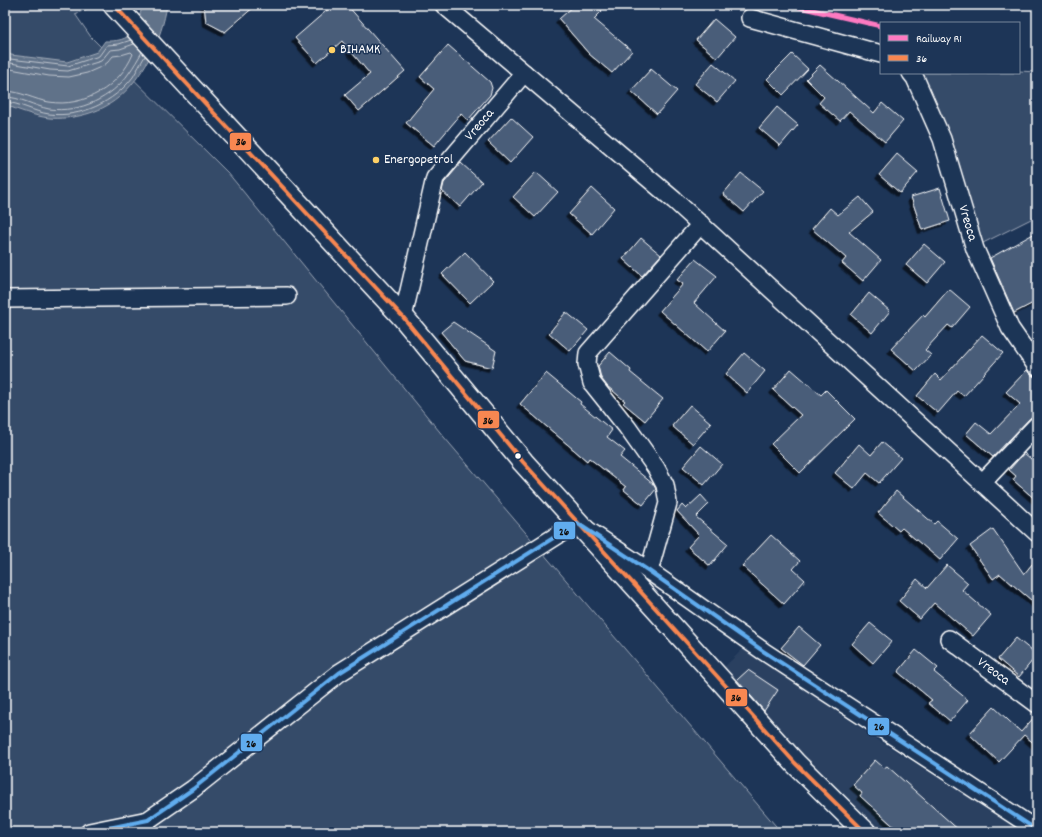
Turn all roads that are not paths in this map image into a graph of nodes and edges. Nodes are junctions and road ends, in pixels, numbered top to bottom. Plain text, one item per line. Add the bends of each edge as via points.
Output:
1 (114, 5) edge
2 (444, 5) edge
3 (750, 18) dead end
4 (880, 54) edge
5 (524, 73) junction
6 (912, 74) edge
7 (700, 224) junction
8 (287, 296) dead end
9 (5, 300) edge
10 (403, 317) junction
11 (1037, 367) edge
12 (1037, 425) edge
13 (982, 483) junction
14 (577, 523) junction
15 (1037, 533) edge
16 (649, 571) junction
17 (949, 639) dead end
18 (1037, 704) edge
19 (1037, 830) edge
20 (89, 832) edge
21 (865, 832) edge

1 - 10 main road
2 - 5 street
3 - 4 street
5 - 7 street
5 - 10 street, Vreoca via 435,178
6 - 11 street, Vreoca via 942,139 975,248 1010,328
7 - 13 street
7 - 16 street via 588,353 587,364 592,383 627,427 665,485 668,503
8 - 9 street
10 - 14 main road
12 - 13 street
13 - 15 street
14 - 16 street
14 - 20 street via 339,673 193,789 148,820
14 - 21 main road via 795,763
16 - 19 street via 762,651
17 - 18 street, Vreoca

